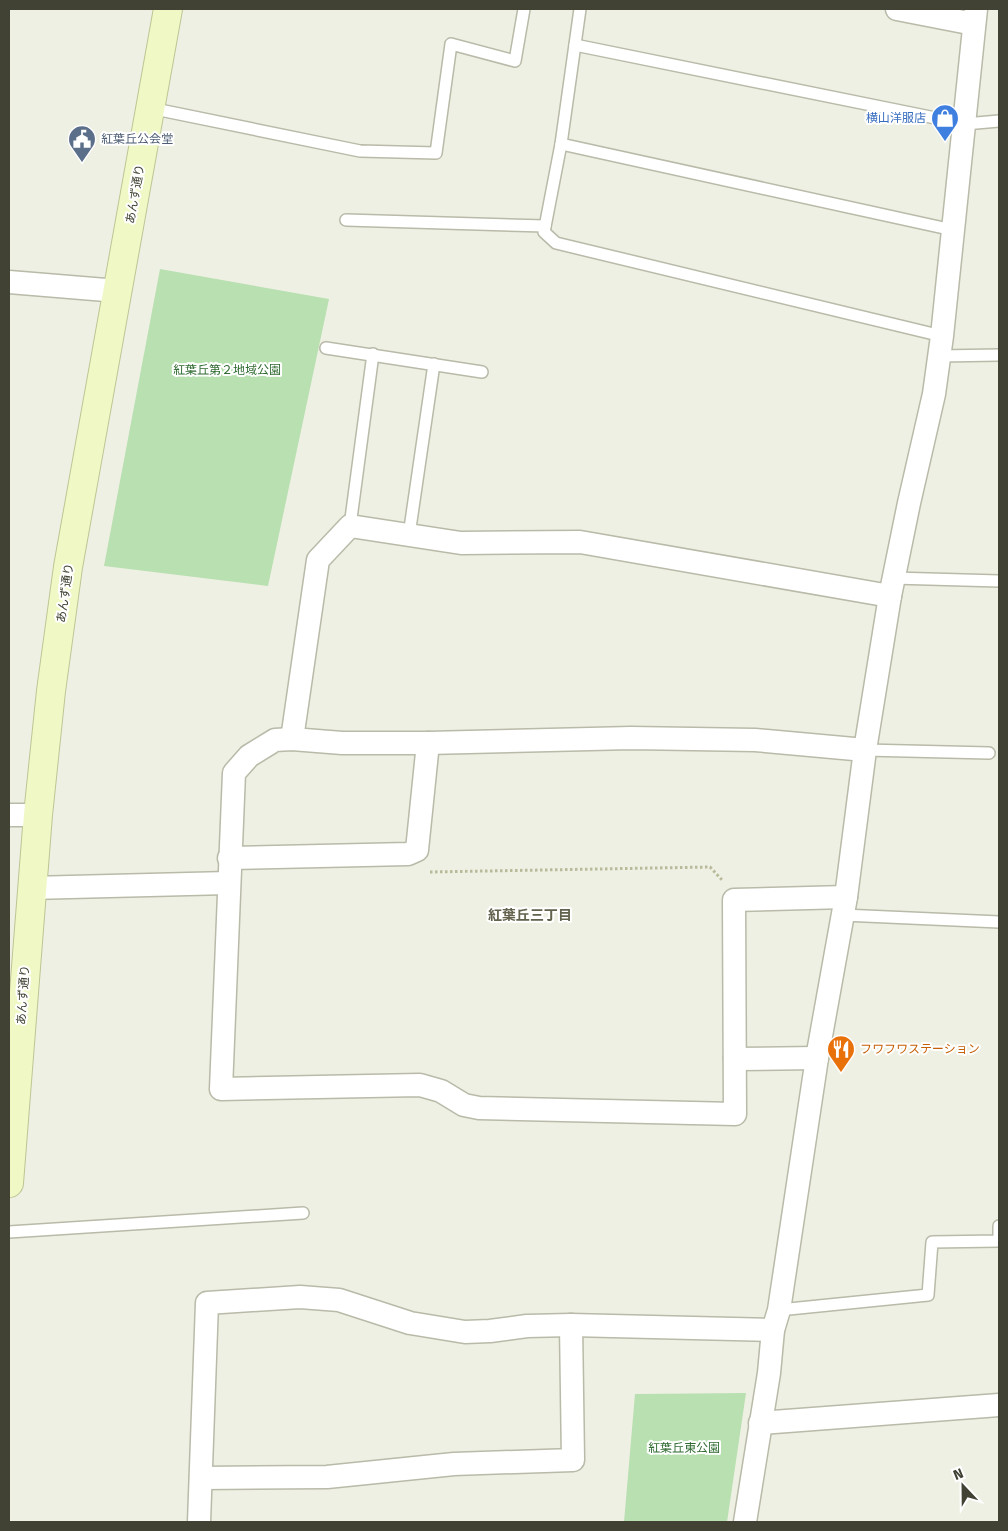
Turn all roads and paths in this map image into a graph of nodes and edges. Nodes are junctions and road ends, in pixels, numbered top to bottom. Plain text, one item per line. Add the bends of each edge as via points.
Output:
1 (168, 9) edge
2 (524, 9) edge
3 (580, 9) edge
4 (896, 9) edge
5 (975, 17) edge
6 (575, 45) junction
7 (150, 108) junction
8 (999, 121) edge
9 (965, 124) junction
10 (561, 144) junction
11 (346, 220) dead end
12 (545, 226) junction
13 (953, 230) junction
14 (9, 282) edge
15 (118, 291) junction
16 (941, 346) junction
17 (326, 348) dead end
18 (373, 354) junction
19 (999, 354) edge
20 (434, 364) junction
21 (482, 372) dead end
22 (350, 526) junction
23 (409, 535) junction
24 (999, 581) edge
25 (892, 587) junction
26 (292, 739) junction
27 (428, 743) junction
28 (865, 750) junction
29 (989, 753) dead end
30 (9, 815) edge
31 (38, 815) junction
32 (408, 854) junction
33 (229, 858) junction
34 (228, 883) junction
35 (31, 888) junction
36 (734, 900) junction
37 (845, 906) junction
38 (999, 922) edge
39 (818, 1058) junction
40 (735, 1059) junction
41 (12, 1091) edge
42 (9, 1183) edge
43 (303, 1214) dead end
44 (999, 1226) edge
45 (9, 1232) edge
46 (776, 1320) junction
47 (571, 1324) junction
48 (999, 1405) edge
49 (760, 1423) junction
50 (201, 1478) junction
51 (199, 1522) edge
52 (745, 1522) edge

1 - 7 street, あんず通り
2 - 7 lane via 515,61 451,44 436,153 360,151
3 - 6 lane
4 - 5 street
5 - 9 street
6 - 9 lane
6 - 10 lane
7 - 15 street, あんず通り
8 - 9 lane
9 - 13 street
10 - 12 lane
10 - 13 lane
11 - 12 lane
12 - 16 lane via 544,232 556,243
13 - 16 street
14 - 15 street
15 - 31 street, あんず通り via 68,567
16 - 19 lane
16 - 25 street via 934,394
17 - 18 lane
18 - 20 lane
18 - 22 lane
20 - 21 lane
20 - 23 lane
22 - 23 street
22 - 26 street via 318,560
23 - 25 street via 461,542 580,542
24 - 25 lane
25 - 28 street
26 - 27 street via 342,743
26 - 33 street via 275,740 250,756 234,773
27 - 28 street via 631,738 755,740
27 - 32 street via 417,850
28 - 29 lane
28 - 37 street
30 - 31 street
31 - 35 street, あんず通り
32 - 33 street
32 - 36 path via 420,870 429,872 710,867 729,888
33 - 34 street
34 - 35 street
34 - 40 street via 221,1089 420,1085 441,1091 464,1105 479,1108 735,1114
35 - 41 street, あんず通り
36 - 37 street
36 - 40 street
37 - 38 lane
37 - 39 street
39 - 40 street
39 - 46 street
41 - 42 street, あんず通り
43 - 45 lane
44 - 46 lane via 999,1241 932,1242 928,1295
46 - 47 street
46 - 49 street
47 - 50 street via 574,1460 454,1464 327,1477
47 - 50 street via 465,1332 410,1323 339,1300 300,1297 207,1303
48 - 49 street
49 - 52 street
50 - 51 street

